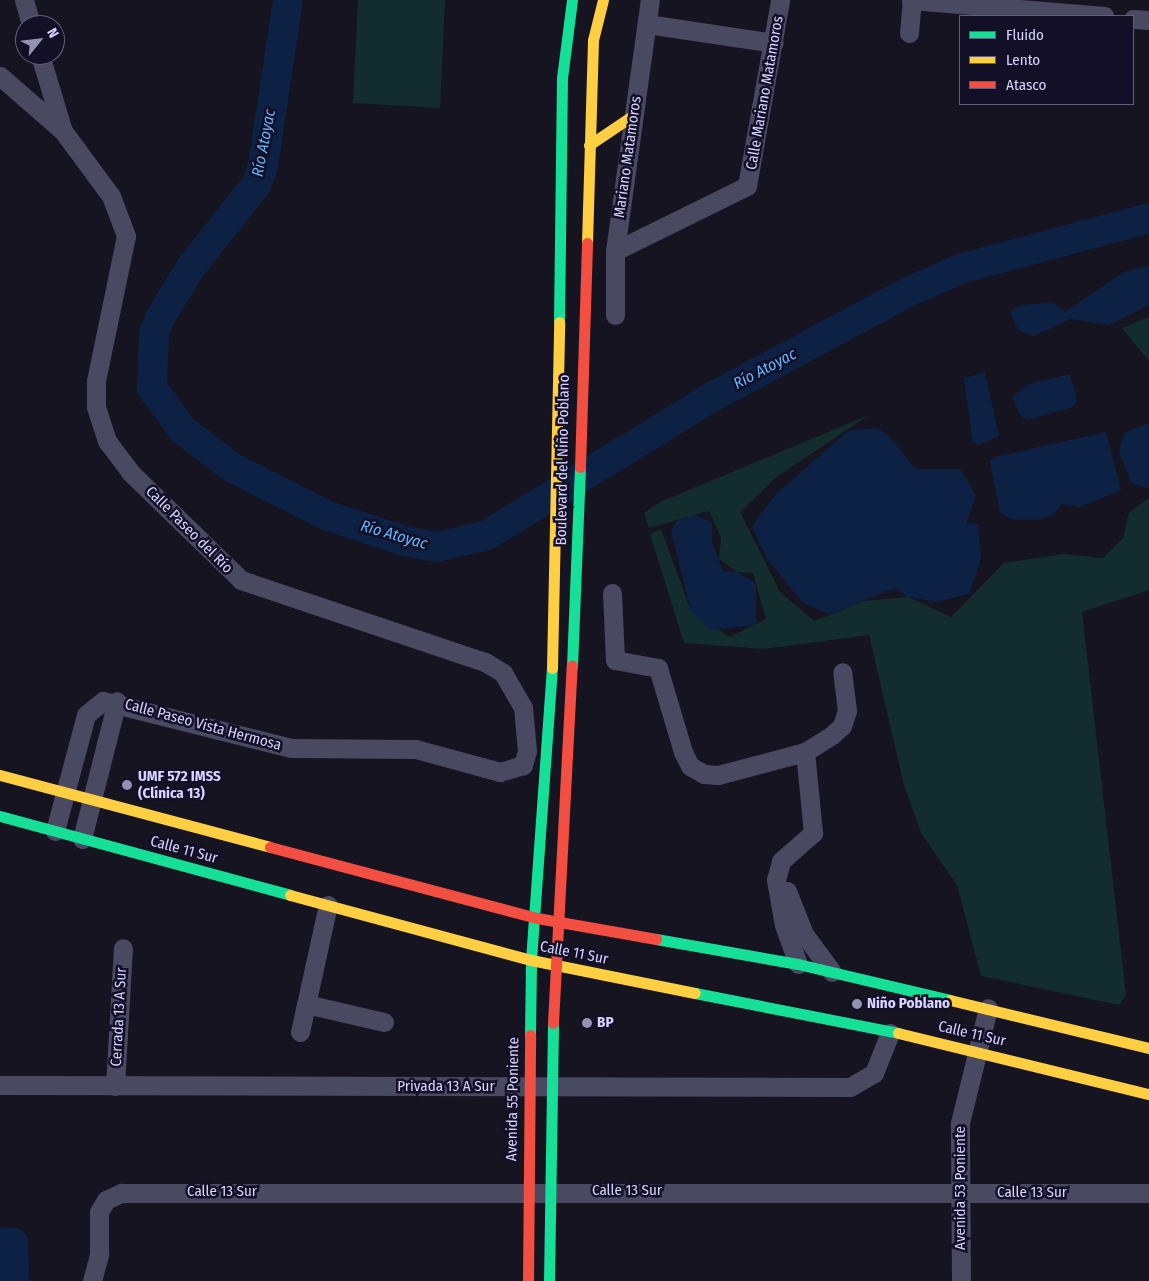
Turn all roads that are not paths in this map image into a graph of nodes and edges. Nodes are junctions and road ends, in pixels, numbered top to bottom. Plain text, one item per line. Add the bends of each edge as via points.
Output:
1 (24, 0) edge
2 (572, 0) edge
3 (603, 0) edge
4 (650, 0) edge
5 (780, 0) edge
6 (912, 0) edge
7 (28, 15) edge
8 (1092, 15) edge
9 (1134, 19) edge
10 (1149, 20) edge
11 (647, 24) junction
12 (909, 33) dead end
13 (774, 43) junction
14 (43, 65) edge
15 (0, 76) edge
16 (635, 114) junction
17 (64, 131) junction
18 (589, 145) junction
19 (614, 251) junction
20 (615, 315) dead end
21 (612, 593) dead end
22 (842, 672) dead end
23 (117, 702) junction
24 (805, 752) junction
25 (523, 766) joint
26 (0, 775) edge
27 (64, 796) junction
28 (91, 803) junction
29 (0, 816) edge
30 (55, 831) junction
31 (82, 839) junction
32 (781, 861) junction
33 (328, 905) junction
34 (537, 918) junction
35 (560, 921) junction
36 (123, 948) dead end
37 (531, 960) junction
38 (554, 963) junction
39 (798, 964) junction
40 (832, 972) junction
41 (306, 1004) junction
42 (988, 1008) junction
43 (384, 1022) dead end
44 (300, 1032) dead end
45 (890, 1033) junction
46 (1149, 1048) edge
47 (977, 1050) junction
48 (0, 1085) edge
49 (115, 1086) junction
50 (527, 1088) junction
51 (550, 1088) junction
52 (1149, 1094) edge
53 (528, 1191) junction
54 (549, 1191) junction
55 (959, 1193) junction
56 (1149, 1193) edge
57 (92, 1281) edge
58 (528, 1281) edge
59 (549, 1281) edge
60 (961, 1281) edge

1 - 7 street
2 - 34 main road, Boulevard del Niño Poblano via 562,78 556,609
3 - 18 main road, Boulevard del Niño Poblano via 593,40
4 - 11 street, Mariano Matamoros
5 - 13 street, Calle Mariano Matamoros
6 - 8 street
6 - 12 street
9 - 10 street
11 - 13 street
11 - 16 street, Mariano Matamoros
13 - 19 street, Calle Mariano Matamoros via 747,186
14 - 17 street
15 - 17 street
16 - 18 main road
16 - 19 street, Mariano Matamoros
17 - 25 street, Calle Paseo del Río via 110,196 126,236 96,381 96,407 107,440 130,472 241,580 485,662 503,674 523,707 527,751
18 - 35 main road, Boulevard del Niño Poblano via 575,610
19 - 20 street, Mariano Matamoros
21 - 24 street via 615,660 658,668 690,766 718,775
22 - 24 street via 847,711 842,726
23 - 25 street, Calle Paseo Vista Hermosa via 291,748 388,746 416,749 500,772
23 - 27 street via 103,701 86,715
23 - 28 street
24 - 32 street via 813,833
26 - 27 main road, Calle 11 Sur
27 - 28 main road, Calle 11 Sur
27 - 30 street
28 - 31 street
28 - 34 main road, Calle 11 Sur
29 - 30 main road, Calle 11 Sur
30 - 31 main road, Calle 11 Sur
31 - 33 main road, Calle 11 Sur
32 - 39 street via 778,897
32 - 40 street via 804,934
33 - 37 main road, Calle 11 Sur
33 - 41 street
34 - 35 main road, Calle 11 Sur
34 - 37 main road, Avenida 55 Poniente
35 - 38 main road
35 - 39 main road, Calle 11 Sur
36 - 49 street, Cerrada 13 A Sur
37 - 38 main road, Calle 11 Sur
37 - 50 main road, Avenida 55 Poniente
38 - 45 main road, Calle 11 Sur
38 - 51 main road
39 - 40 main road, Calle 11 Sur
40 - 42 main road, Calle 11 Sur
41 - 43 street
41 - 44 street
42 - 46 main road, Calle 11 Sur
42 - 47 street, Avenida 53 Poniente
45 - 47 main road, Calle 11 Sur
45 - 51 street, Privada 13 A Sur via 874,1072 850,1088
47 - 52 main road, Calle 11 Sur
47 - 55 street, Avenida 53 Poniente via 960,1123
48 - 49 street, Privada 13 A Sur
49 - 50 street, Privada 13 A Sur
50 - 51 street, Privada 13 A Sur
50 - 53 main road, Avenida 55 Poniente
51 - 54 main road
53 - 54 street, Calle 13 Sur
53 - 57 street, Calle 13 Sur via 121,1193 106,1200 99,1212 99,1254
53 - 58 main road, Avenida 55 Poniente
54 - 55 street, Calle 13 Sur
54 - 59 main road
55 - 56 street, Calle 13 Sur
55 - 60 street, Avenida 53 Poniente

